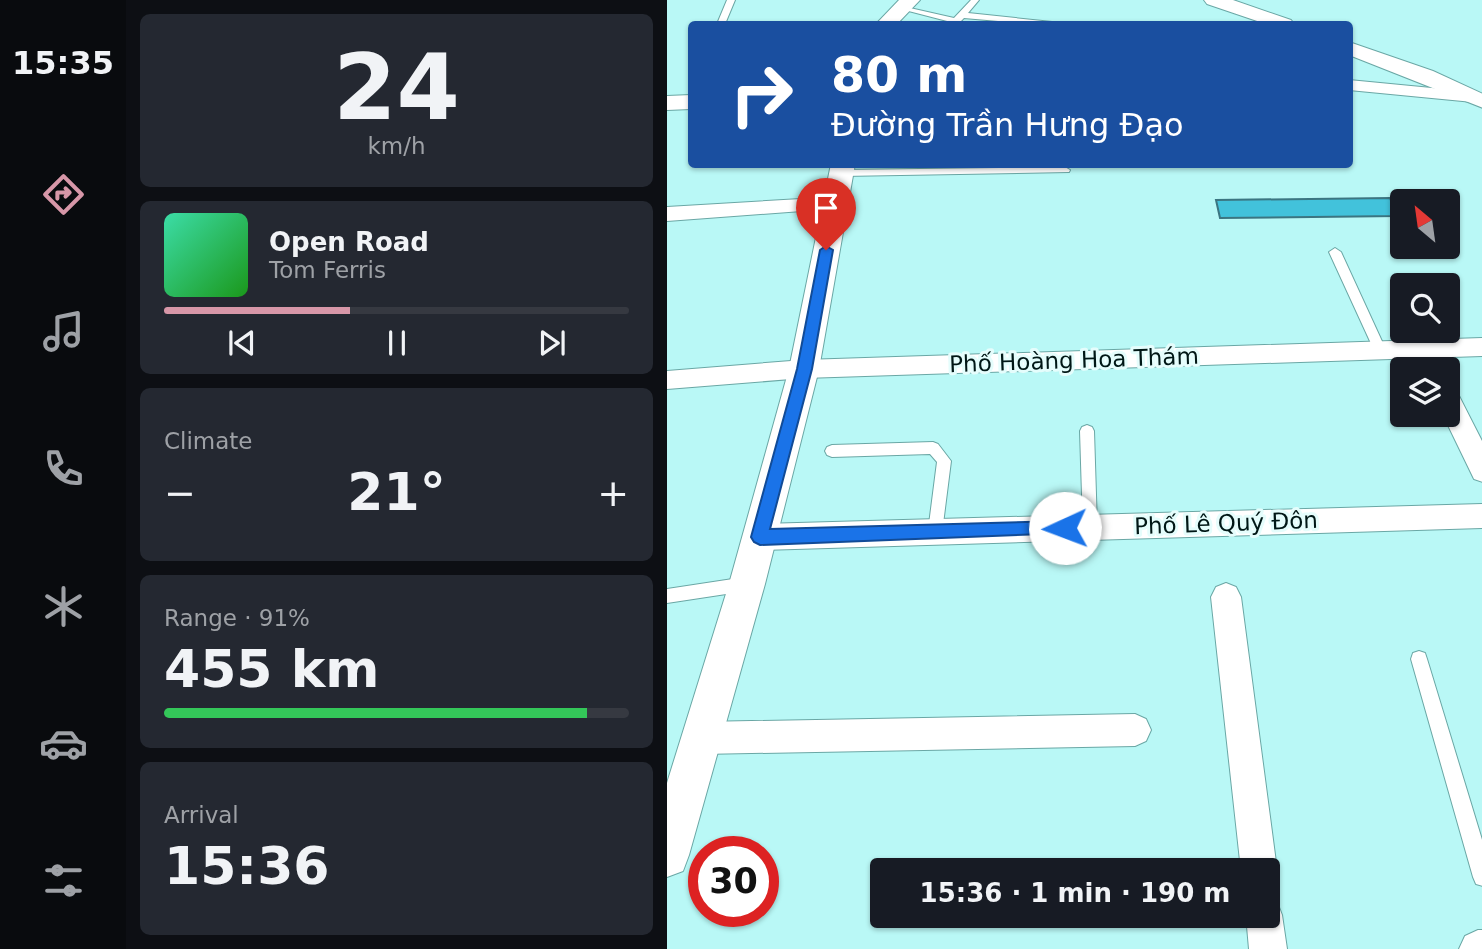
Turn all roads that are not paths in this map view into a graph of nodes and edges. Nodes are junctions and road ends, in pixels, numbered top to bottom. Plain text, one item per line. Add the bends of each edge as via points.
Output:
1 (731, 0) edge
2 (975, 0) edge
3 (1214, 0) edge
4 (905, 4) edge
5 (957, 20) edge
6 (722, 21) edge
7 (889, 21) edge
8 (981, 21) edge
9 (1275, 21) edge
10 (1353, 50) edge
11 (1353, 86) edge
12 (1478, 99) edge
13 (1065, 170) dead end
14 (840, 180) edge
15 (667, 214) edge
16 (1335, 252) dead end
17 (1482, 347) edge
18 (1380, 350) junction
19 (1418, 357) edge
20 (1438, 357) edge
21 (804, 369) junction
22 (667, 380) edge
23 (1460, 424) edge
24 (1086, 431) dead end
25 (832, 451) dead end
26 (1482, 471) edge
27 (1482, 516) edge
28 (1091, 527) junction
29 (935, 532) junction
30 (760, 537) junction
31 (747, 584) junction
32 (667, 596) edge
33 (1226, 597) dead end
34 (1419, 659) dead end
35 (1135, 730) dead end
36 (701, 738) junction
37 (667, 855) edge
38 (1258, 858) edge
39 (1482, 877) edge
40 (1266, 928) edge
41 (1268, 949) edge

1 - 6 lane
2 - 5 lane
3 - 9 street
4 - 5 lane
4 - 7 street
5 - 8 lane
10 - 12 street
11 - 12 street
13 - 14 lane
14 - 15 street
14 - 21 street
16 - 18 lane
17 - 20 street, Phố Hoàng Hoa Thám
18 - 19 street, Phố Hoàng Hoa Thám
18 - 21 street, Phố Hoàng Hoa Thám
21 - 22 street, Phố Hoàng Hoa Thám
21 - 30 street
23 - 26 street
24 - 28 lane
25 - 29 lane via 933,448 944,461
27 - 28 street, Phố Lê Quý Đôn
28 - 29 street, Phố Lê Quý Đôn
29 - 30 street, Phố Lê Quý Đôn
30 - 31 street
31 - 32 lane
31 - 36 street
33 - 38 street
34 - 39 lane
35 - 36 street
36 - 37 street
40 - 41 street

